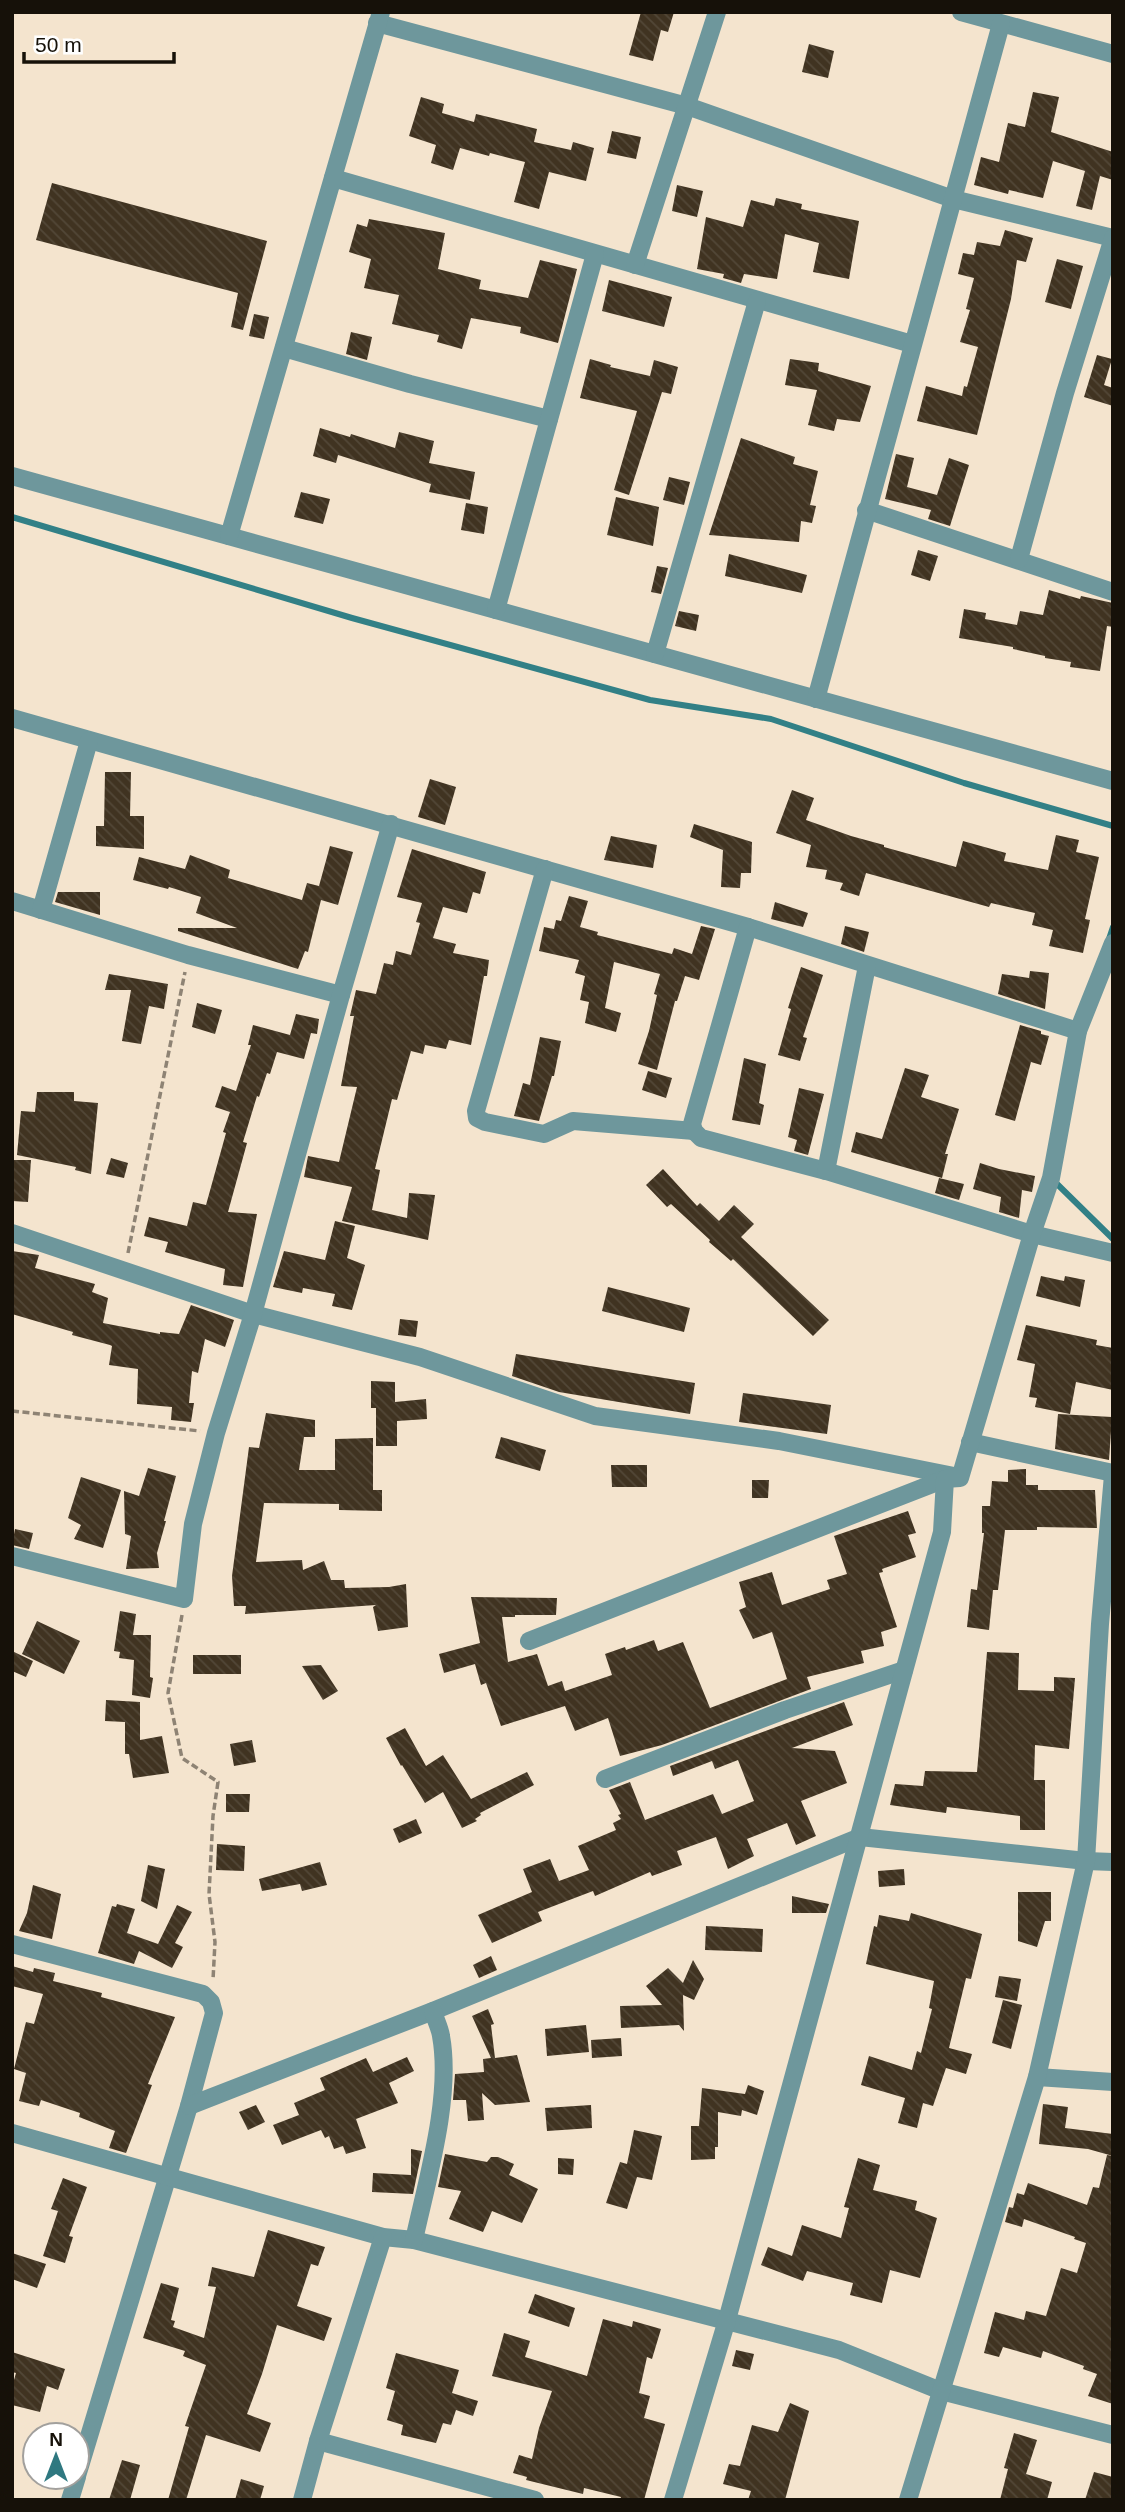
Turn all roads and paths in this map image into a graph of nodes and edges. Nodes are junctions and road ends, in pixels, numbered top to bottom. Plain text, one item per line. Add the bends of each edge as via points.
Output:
1 (717, 12) edge
2 (961, 12) edge
3 (379, 18) edge
4 (1001, 24) junction
5 (1113, 54) edge
6 (687, 106) junction
7 (332, 178) junction
8 (953, 199) junction
9 (1113, 238) edge
10 (595, 254) junction
11 (635, 265) junction
12 (757, 301) junction
13 (912, 344) junction
14 (284, 348) junction
15 (549, 419) junction
16 (12, 476) edge
17 (866, 510) junction
18 (229, 536) junction
19 (1019, 559) junction
20 (1113, 592) edge
21 (496, 610) junction
22 (654, 654) junction
23 (816, 699) junction
24 (12, 718) edge
25 (89, 741) junction
26 (1113, 781) edge
27 (391, 824) junction
28 (545, 869) junction
29 (12, 901) edge
30 (41, 910) junction
31 (748, 927) junction
32 (1113, 943) edge
33 (188, 955) junction
34 (867, 966) junction
35 (341, 995) junction
36 (1078, 1031) junction
37 (694, 1131) junction
38 (826, 1171) junction
39 (12, 1233) edge
40 (1032, 1234) junction
41 (1113, 1253) edge
42 (124, 1272) junction
43 (253, 1314) junction
44 (12, 1411) edge
45 (216, 1433) junction
46 (970, 1443) junction
47 (1113, 1474) edge
48 (952, 1478) junction
49 (12, 1556) edge
50 (184, 1599) junction
51 (1107, 1624) edge
52 (529, 1641) dead end
53 (904, 1670) junction
54 (605, 1779) dead end
55 (860, 1837) junction
56 (1086, 1861) junction
57 (1113, 1862) edge
58 (12, 1944) edge
59 (211, 2002) junction
60 (433, 2011) junction
61 (1037, 2077) junction
62 (1113, 2082) edge
63 (189, 2106) junction
64 (12, 2133) edge
65 (167, 2178) junction
66 (383, 2237) junction
67 (414, 2240) junction
68 (727, 2320) junction
69 (941, 2391) junction
70 (91, 2430) edge
71 (1113, 2435) edge
72 (318, 2441) junction
73 (485, 2493) edge
74 (302, 2500) edge
75 (535, 2500) edge
76 (673, 2500) edge
77 (908, 2500) edge

1 - 6 street
2 - 4 street
3 - 6 street
3 - 7 street
4 - 5 street
4 - 8 street
6 - 8 street
6 - 11 street
7 - 10 street
7 - 14 street
8 - 9 street
8 - 13 street
9 - 19 street
10 - 11 street
10 - 15 street
11 - 12 street
12 - 13 street
12 - 22 street
13 - 17 street
14 - 15 street
14 - 18 street
15 - 21 street
16 - 18 street
17 - 19 street
17 - 23 street
18 - 21 street
19 - 20 street
21 - 22 street
22 - 23 street
23 - 26 street
24 - 25 street
25 - 27 street
25 - 30 street
27 - 28 street
27 - 35 street
28 - 31 street
28 - 37 street via 477,1118 544,1134 573,1121
29 - 30 street
30 - 33 street
31 - 34 street
31 - 37 street via 692,1124
32 - 36 street
33 - 35 street
33 - 42 path
34 - 36 street
34 - 38 street
35 - 43 street
36 - 40 street via 1051,1178
37 - 38 street via 701,1138
38 - 40 street
39 - 42 street
40 - 41 street
40 - 46 street
42 - 43 street
43 - 45 street
43 - 48 street via 419,1357 595,1416 779,1441
44 - 45 path
45 - 50 street via 193,1524
46 - 47 street
46 - 48 street
47 - 51 street
48 - 52 street
48 - 53 street
49 - 50 street
50 - 59 path via 169,1693 182,1758 218,1782 209,1894 215,1942
51 - 56 street
53 - 54 street
53 - 55 street
55 - 56 street
55 - 60 street
55 - 68 street
56 - 57 street
56 - 61 street
58 - 59 street via 203,1994
59 - 63 street via 214,2012
60 - 63 street
60 - 67 street via 441,2036 443,2073 439,2130
61 - 62 street
61 - 69 street
63 - 65 street
64 - 65 street
65 - 66 street
65 - 70 street
66 - 67 street
66 - 72 street
67 - 68 street
68 - 69 street via 839,2350
68 - 76 street
69 - 71 street
69 - 77 street
72 - 73 street
72 - 74 street
73 - 75 street

